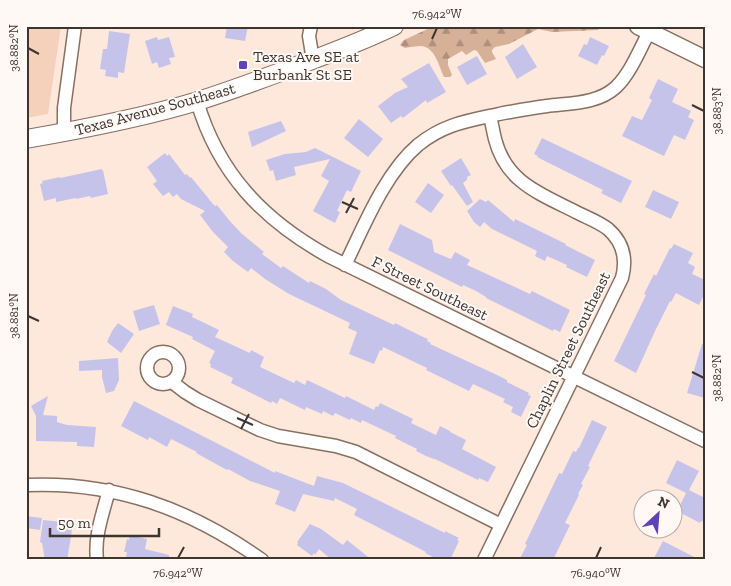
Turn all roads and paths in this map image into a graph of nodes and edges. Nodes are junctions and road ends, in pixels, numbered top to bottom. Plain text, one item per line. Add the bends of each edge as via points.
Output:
1 (75, 26) edge
2 (311, 26) edge
3 (394, 26) edge
4 (643, 29) edge
5 (705, 59) edge
6 (313, 60) junction
7 (197, 101) junction
8 (490, 116) junction
9 (64, 133) junction
10 (26, 139) edge
11 (345, 265) junction
12 (573, 377) junction
13 (172, 382) dead end
14 (705, 442) edge
15 (26, 485) edge
16 (109, 490) junction
17 (501, 525) junction
18 (97, 560) edge
19 (262, 560) edge
20 (484, 560) edge

1 - 9 street via 64,108
2 - 6 street
3 - 6 main road, Texas Avenue Southeast
4 - 5 street
4 - 8 street via 621,82 604,96
6 - 7 main road, Texas Avenue Southeast
7 - 9 main road, Texas Avenue Southeast
7 - 11 street, F Street Southeast via 219,155 248,195 307,245
8 - 11 street via 466,120 442,130 409,154 389,179
8 - 12 street, Chaplin Street Southeast via 497,148 518,179 532,190 603,225 613,233 622,248 625,260 622,278
9 - 10 main road, Texas Avenue Southeast
11 - 12 street, F Street Southeast
12 - 14 street, F Street Southeast
12 - 17 street, Chaplin Street Southeast
13 - 17 street via 190,396 247,425 278,436 356,452
15 - 16 street via 69,485
16 - 18 street via 98,535
16 - 19 street via 177,512 226,536
17 - 20 street, Chaplin Street Southeast

